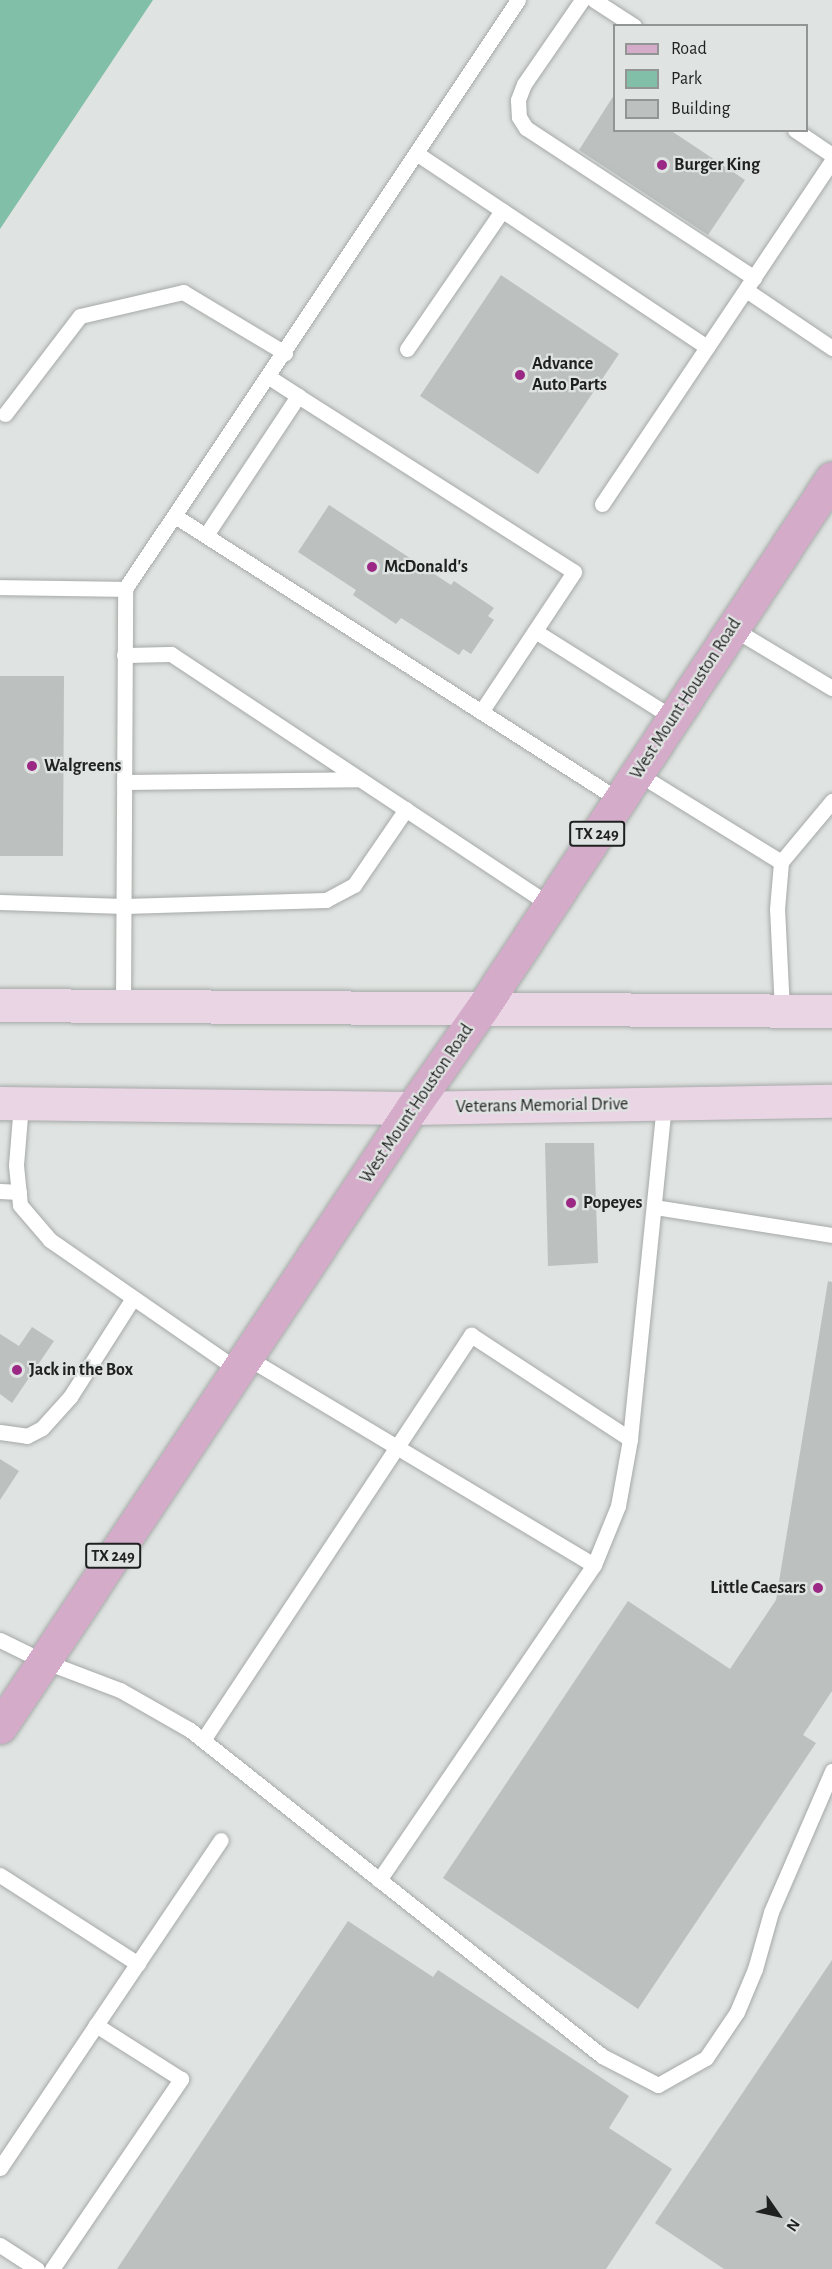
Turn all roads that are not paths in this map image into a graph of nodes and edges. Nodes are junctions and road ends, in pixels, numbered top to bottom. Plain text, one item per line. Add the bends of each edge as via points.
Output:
1 (518, 0) edge
2 (582, 0) edge
3 (594, 0) edge
4 (631, 24) edge
5 (798, 132) edge
6 (416, 153) junction
7 (832, 154) edge
8 (832, 160) edge
9 (502, 211) junction
10 (750, 284) junction
11 (708, 347) junction
12 (832, 348) edge
13 (407, 350) dead end
14 (285, 352) junction
15 (269, 377) junction
16 (298, 396) junction
17 (5, 414) dead end
18 (832, 478) edge
19 (602, 504) dead end
20 (176, 516) junction
21 (206, 535) junction
22 (0, 587) edge
23 (125, 589) junction
24 (732, 628) junction
25 (535, 632) junction
26 (124, 655) junction
27 (832, 688) edge
28 (481, 712) junction
29 (674, 718) junction
30 (637, 773) junction
31 (359, 779) junction
32 (124, 782) junction
33 (619, 800) junction
34 (832, 801) edge
35 (406, 809) junction
36 (781, 862) junction
37 (0, 902) edge
38 (550, 905) junction
39 (124, 906) junction
40 (0, 1005) edge
41 (123, 1005) junction
42 (481, 1010) junction
43 (782, 1010) junction
44 (832, 1011) edge
45 (832, 1101) edge
46 (11, 1104) edge
47 (664, 1104) junction
48 (412, 1108) junction
49 (0, 1191) edge
50 (19, 1192) junction
51 (655, 1207) junction
52 (832, 1235) edge
53 (133, 1298) junction
54 (243, 1365) junction
55 (0, 1432) edge
56 (630, 1439) junction
57 (395, 1448) junction
58 (594, 1565) junction
59 (0, 1640) edge
60 (41, 1660) junction
61 (0, 1727) edge
62 (203, 1740) junction
63 (832, 1771) edge
64 (221, 1840) dead end
65 (0, 1875) edge
66 (379, 1880) junction
67 (138, 1964) junction
68 (96, 2025) junction
69 (0, 2168) edge
70 (0, 2245) edge
71 (37, 2269) edge
72 (52, 2269) edge

1 - 6 lane
2 - 10 lane via 524,84 518,100 523,123 538,138
3 - 4 lane
5 - 7 lane
6 - 9 lane
6 - 14 lane
8 - 10 lane
9 - 11 lane
9 - 13 lane
10 - 11 lane
10 - 12 lane
11 - 19 lane
14 - 15 lane
14 - 17 lane via 183,292 80,316
15 - 16 lane
15 - 20 lane
16 - 21 lane
16 - 25 lane via 574,572
18 - 24 main road, West Mount Houston Road / TX 249
20 - 21 lane
20 - 23 lane
21 - 28 lane
22 - 23 lane
23 - 26 lane
24 - 27 lane
24 - 29 main road, West Mount Houston Road / TX 249
25 - 28 lane
25 - 29 lane
26 - 31 lane via 171,654
26 - 32 lane
28 - 33 lane
29 - 30 main road, West Mount Houston Road / TX 249
30 - 33 main road, West Mount Houston Road / TX 249
30 - 36 lane
31 - 32 lane
31 - 35 lane
32 - 39 lane
33 - 38 main road, West Mount Houston Road / TX 249
34 - 36 lane
35 - 38 lane
35 - 39 lane via 354,885 326,900
36 - 43 lane via 777,909
37 - 39 lane
38 - 42 main road, West Mount Houston Road / TX 249
39 - 41 lane
40 - 41 main road
41 - 42 main road
42 - 43 main road
42 - 48 main road, West Mount Houston Road / TX 249
43 - 44 main road
45 - 47 main road, Veterans Memorial Drive
46 - 48 main road, Veterans Memorial Drive
46 - 50 lane
47 - 48 main road, Veterans Memorial Drive
47 - 51 lane
48 - 54 main road, West Mount Houston Road / TX 249
49 - 50 lane
50 - 53 lane via 21,1205 50,1240
51 - 52 lane
51 - 56 lane
53 - 54 lane
53 - 55 lane via 70,1397 42,1428 27,1436
54 - 57 lane
54 - 60 main road, West Mount Houston Road / TX 249
56 - 57 lane via 471,1335
56 - 58 lane via 618,1506
57 - 58 lane
57 - 62 lane
58 - 66 lane
59 - 60 lane
60 - 61 main road, West Mount Houston Road / TX 249
60 - 62 lane via 120,1690
62 - 66 lane
63 - 66 lane via 771,1912 755,1969 737,2012 706,2058 657,2085 602,2056
64 - 67 lane
65 - 67 lane
67 - 68 lane
68 - 69 lane
68 - 72 lane via 181,2079
70 - 71 lane

